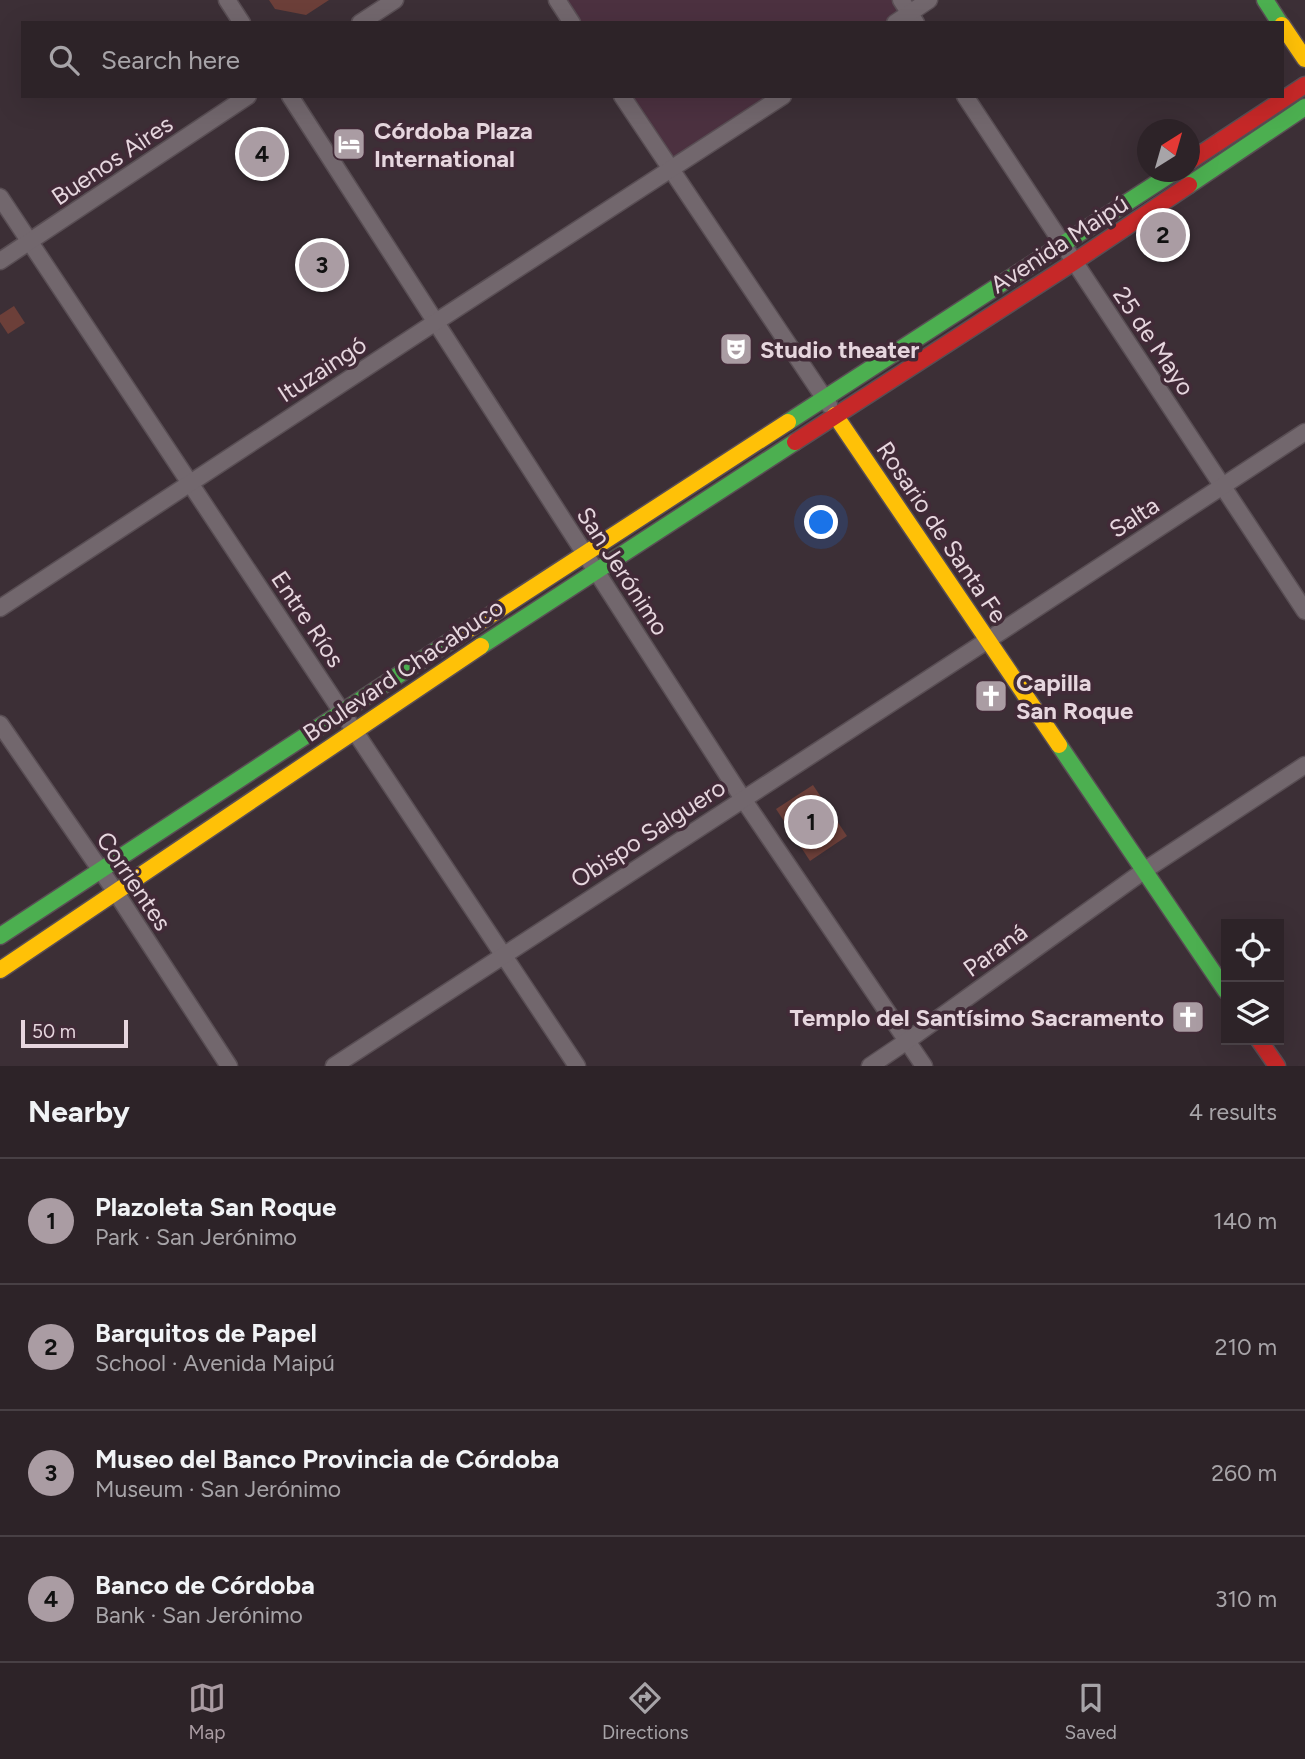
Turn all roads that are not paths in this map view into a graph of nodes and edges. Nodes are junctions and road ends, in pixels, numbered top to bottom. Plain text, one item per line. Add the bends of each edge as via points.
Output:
1 (227, 0) edge
2 (395, 0) edge
3 (557, 0) edge
4 (929, 0) edge
5 (1265, 0) edge
6 (909, 12) edge
7 (241, 21) edge
8 (363, 21) edge
9 (571, 21) edge
10 (1279, 21) edge
11 (1284, 28) edge
12 (1305, 59) edge
13 (1305, 85) edge
14 (245, 98) edge
15 (291, 98) edge
16 (623, 98) edge
17 (780, 98) edge
18 (966, 98) edge
19 (1305, 107) edge
20 (1200, 154) edge
21 (671, 170) junction
22 (1159, 182) edge
23 (0, 197) edge
24 (30, 242) junction
25 (1063, 245) junction
26 (0, 261) edge
27 (1074, 262) junction
28 (435, 322) junction
29 (825, 399) junction
30 (835, 415) junction
31 (1305, 432) edge
32 (190, 483) junction
33 (1222, 485) junction
34 (584, 554) junction
35 (595, 570) junction
36 (0, 608) edge
37 (1305, 611) edge
38 (988, 640) junction
39 (342, 712) junction
40 (0, 724) edge
41 (354, 730) junction
42 (1305, 765) edge
43 (743, 799) junction
44 (100, 870) junction
45 (1145, 870) junction
46 (115, 892) junction
47 (0, 936) edge
48 (504, 955) junction
49 (0, 970) edge
50 (1221, 984) edge
51 (907, 1041) junction
52 (1262, 1045) edge
53 (229, 1066) edge
54 (334, 1066) edge
55 (577, 1066) edge
56 (870, 1066) edge
57 (924, 1066) edge
58 (1276, 1066) edge

1 - 7 street
2 - 8 street
3 - 9 street
4 - 6 street
5 - 10 main road
11 - 12 main road
13 - 20 main road
14 - 24 street, Buenos Aires
15 - 28 street, San Jerónimo
16 - 21 street, Rosario de Santa Fe
17 - 21 street, Ituzaingó
18 - 25 street, 25 de Mayo
19 - 27 main road, Avenida Maipú
21 - 28 street, Ituzaingó
21 - 29 street, Rosario de Santa Fe
22 - 25 main road, Avenida Maipú
23 - 24 street, Entre Ríos
24 - 26 street, Buenos Aires
24 - 32 street, Entre Ríos
25 - 27 street, 25 de Mayo
25 - 29 main road, Avenida Maipú
27 - 30 main road, Avenida Maipú
27 - 33 street, 25 de Mayo
28 - 32 street, Ituzaingó
28 - 34 street, San Jerónimo
29 - 30 street, Rosario de Santa Fe
29 - 34 main road, Boulevard Chacabuco
30 - 35 main road, Boulevard Chacabuco
30 - 38 main road, Rosario de Santa Fe
31 - 33 street, Salta
32 - 36 street, Ituzaingó
32 - 39 street, Entre Ríos
33 - 37 street, 25 de Mayo
33 - 38 street, Salta
34 - 35 street, San Jerónimo
34 - 39 main road, Boulevard Chacabuco
35 - 41 main road, Boulevard Chacabuco
35 - 43 street, San Jerónimo
38 - 43 street, Obispo Salguero
38 - 45 main road, Rosario de Santa Fe
39 - 41 street, Entre Ríos
39 - 44 main road, Boulevard Chacabuco
40 - 44 street, Corrientes
41 - 46 main road, Boulevard Chacabuco
41 - 48 street, Entre Ríos
42 - 45 street, Paraná
43 - 48 street, Obispo Salguero
43 - 51 street, San Jerónimo
44 - 46 street, Corrientes
44 - 47 main road, Boulevard Chacabuco
45 - 50 main road, Rosario de Santa Fe
45 - 51 street, Paraná
46 - 49 main road, Boulevard Chacabuco
46 - 53 street, Corrientes
48 - 54 street, Obispo Salguero
48 - 55 street, Entre Ríos
51 - 56 street, Paraná
51 - 57 street, San Jerónimo
52 - 58 main road

